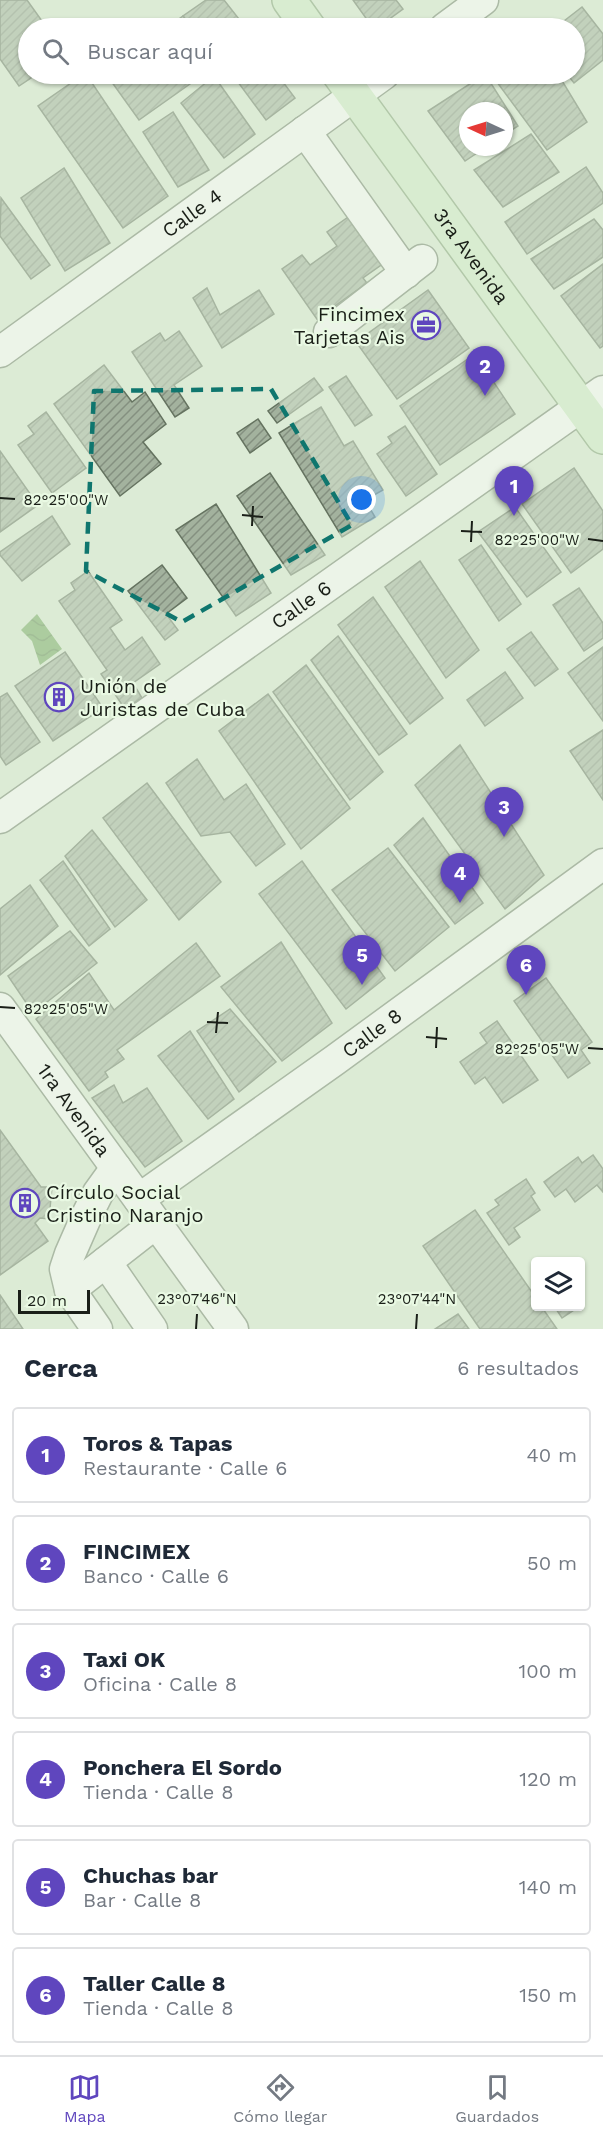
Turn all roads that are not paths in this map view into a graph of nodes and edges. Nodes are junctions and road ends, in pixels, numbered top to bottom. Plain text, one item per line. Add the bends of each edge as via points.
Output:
1 (289, 0) edge
2 (483, 0) edge
3 (302, 18) edge
4 (459, 18) edge
5 (346, 85) edge
6 (305, 131) junction
7 (329, 332) dead end
8 (0, 352) edge
9 (592, 399) edge
10 (603, 437) edge
11 (0, 818) edge
12 (603, 864) edge
13 (0, 1008) edge
14 (116, 1168) junction
15 (148, 1211) junction
16 (106, 1262) junction
17 (70, 1290) junction
18 (97, 1329) edge
19 (152, 1329) edge
20 (233, 1329) edge

1 - 3 main road
2 - 4 street
5 - 6 street, Calle 4
5 - 9 main road, 3ra Avenida
6 - 7 street via 414,266
6 - 8 street, Calle 4
9 - 10 main road, 3ra Avenida
9 - 11 street, Calle 6
12 - 15 street, Calle 8 via 335,1060
13 - 14 street, 1ra Avenida
14 - 15 street, 1ra Avenida
14 - 17 street via 98,1193 70,1254 65,1269
15 - 16 street, Calle 8
15 - 20 street, 1ra Avenida
16 - 17 street, Calle 8
16 - 19 street
17 - 18 street

